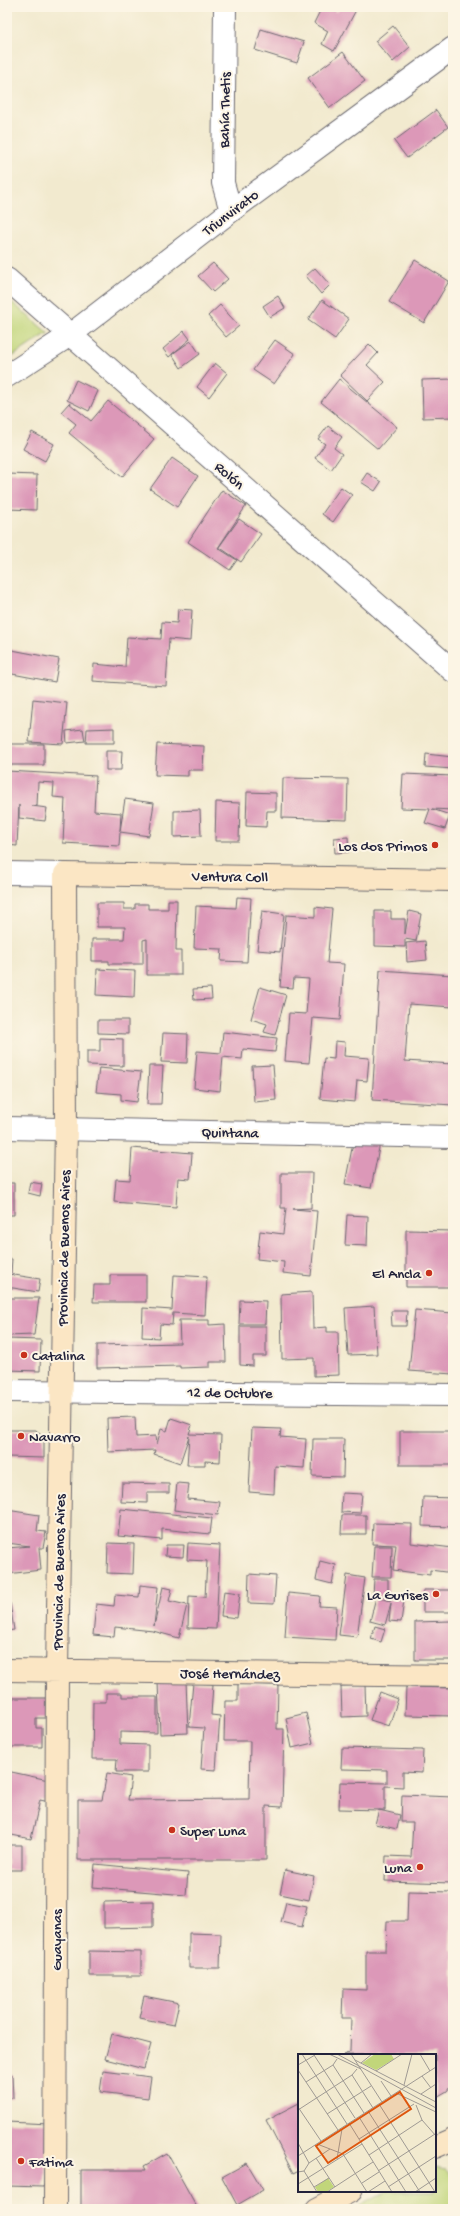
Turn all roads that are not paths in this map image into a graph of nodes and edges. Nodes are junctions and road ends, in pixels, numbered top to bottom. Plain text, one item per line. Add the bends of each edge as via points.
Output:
1 (225, 7) edge
2 (453, 48) edge
3 (232, 211) junction
4 (7, 279) edge
5 (70, 335) junction
6 (7, 376) edge
7 (453, 671) edge
8 (7, 873) edge
9 (65, 874) junction
10 (453, 880) edge
11 (7, 1128) edge
12 (66, 1128) junction
13 (453, 1137) edge
14 (60, 1390) junction
15 (7, 1391) edge
16 (453, 1395) edge
17 (7, 1670) edge
18 (57, 1671) junction
19 (453, 1676) edge
20 (453, 2139) edge
21 (436, 2147) edge
22 (349, 2192) edge
23 (55, 2209) edge
24 (317, 2209) edge

1 - 3 street, Bahía Thetis via 223,183
2 - 3 street, Triunvirato
3 - 5 street, Triunvirato
4 - 5 street, Rolón
5 - 6 street, Triunvirato
5 - 7 street, Rolón
8 - 9 street, Ventura Coll
9 - 10 street, Ventura Coll
9 - 12 street, Provincia de Buenos Aires
11 - 12 street, Quintana
12 - 13 street, Quintana
12 - 14 street, Provincia de Buenos Aires
14 - 15 street, 12 de Octubre
14 - 16 street, 12 de Octubre
14 - 18 street, Provincia de Buenos Aires
17 - 18 street, José Hernández
18 - 19 street, José Hernández
18 - 23 street, Guayanas
20 - 21 street
22 - 24 street

